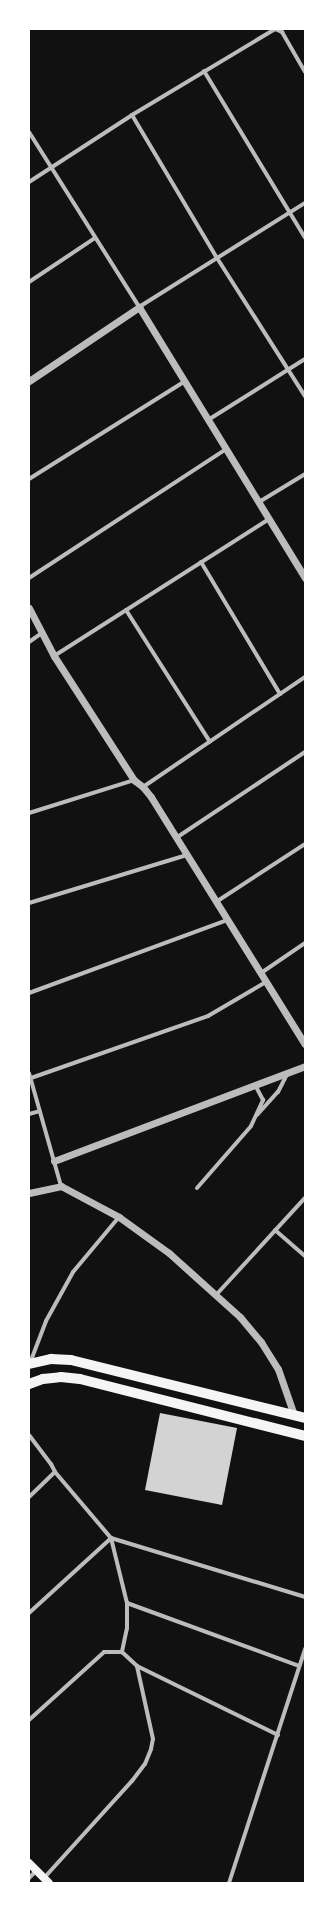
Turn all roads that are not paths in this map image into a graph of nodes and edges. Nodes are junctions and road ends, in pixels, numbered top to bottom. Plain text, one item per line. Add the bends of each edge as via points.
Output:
1 (282, 30) edge
2 (204, 72) junction
3 (305, 72) edge
4 (132, 116) junction
5 (29, 132) edge
6 (52, 168) junction
7 (29, 182) edge
8 (305, 203) edge
9 (289, 213) junction
10 (95, 238) junction
11 (305, 238) edge
12 (217, 258) junction
13 (29, 282) edge
14 (138, 307) junction
15 (305, 359) edge
16 (288, 370) junction
17 (29, 380) edge
18 (185, 381) junction
19 (305, 396) edge
20 (208, 420) junction
21 (226, 449) junction
22 (305, 474) edge
23 (29, 479) edge
24 (259, 502) junction
25 (269, 519) junction
26 (201, 562) junction
27 (29, 578) edge
28 (305, 578) edge
29 (29, 608) edge
30 (126, 610) junction
31 (42, 633) junction
32 (29, 642) edge
33 (54, 656) junction
34 (305, 677) edge
35 (280, 694) junction
36 (210, 742) junction
37 (305, 752) edge
38 (134, 780) junction
39 (143, 787) junction
40 (29, 813) edge
41 (176, 838) junction
42 (305, 844) edge
43 (187, 856) junction
44 (216, 902) junction
45 (29, 903) edge
46 (227, 920) junction
47 (305, 943) edge
48 (261, 973) junction
49 (266, 982) junction
50 (29, 992) edge
51 (305, 1042) edge
52 (305, 1066) edge
53 (288, 1072) junction
54 (29, 1073) edge
55 (30, 1078) junction
56 (255, 1085) junction
57 (40, 1111) junction
58 (29, 1114) edge
59 (256, 1117) junction
60 (54, 1161) junction
61 (61, 1186) junction
62 (197, 1188) dead end
63 (29, 1193) edge
64 (305, 1198) edge
65 (119, 1217) junction
66 (275, 1230) junction
67 (305, 1256) edge
68 (216, 1295) junction
69 (30, 1364) edge
70 (161, 1381) junction
71 (29, 1384) edge
72 (156, 1399) junction
73 (294, 1415) junction
74 (305, 1418) edge
75 (29, 1435) edge
76 (305, 1436) edge
77 (55, 1472) junction
78 (29, 1497) edge
79 (111, 1538) junction
80 (305, 1598) edge
81 (127, 1603) junction
82 (29, 1613) edge
83 (305, 1649) edge
84 (122, 1652) junction
85 (137, 1666) junction
86 (299, 1666) junction
87 (29, 1720) edge
88 (278, 1734) junction
89 (29, 1863) edge
90 (37, 1870) junction
91 (29, 1878) edge
92 (46, 1880) edge
93 (229, 1883) edge

1 - 2 street via 268,32
1 - 3 street
2 - 4 street
2 - 9 street
4 - 6 street
4 - 12 street
5 - 6 street
6 - 7 street
6 - 10 street
8 - 9 street
9 - 11 street
9 - 12 street
10 - 13 street
10 - 14 street
12 - 14 street
12 - 16 street
14 - 17 street
14 - 18 street
15 - 16 street
16 - 19 street
16 - 20 street
18 - 20 street
18 - 23 street
20 - 21 street
21 - 24 street
21 - 27 street
22 - 24 street
24 - 25 street
25 - 26 street
25 - 28 street
26 - 30 street
26 - 35 street
29 - 31 street
30 - 33 street
30 - 36 street
31 - 32 street
31 - 33 street
33 - 38 street
34 - 35 street
35 - 36 street
36 - 39 street
37 - 41 street
38 - 39 street
38 - 40 street
39 - 41 street
41 - 43 street
42 - 44 street
43 - 44 street
43 - 45 street
44 - 46 street
46 - 48 street
46 - 50 street
47 - 48 street
48 - 49 street
49 - 51 street
49 - 55 street via 208,1016
52 - 53 street
53 - 56 street
53 - 59 street via 278,1092
54 - 55 street
55 - 57 street
56 - 59 street via 264,1100
56 - 60 street
57 - 58 street
57 - 60 street
59 - 62 street
60 - 61 street
61 - 63 street
61 - 65 street
64 - 66 street
65 - 68 street via 169,1253
65 - 69 street via 73,1272 46,1321
66 - 67 street
66 - 68 street
68 - 73 street via 240,1317 261,1342 278,1369
69 - 70 highway via 51,1359 71,1360
70 - 72 highway
70 - 73 highway
71 - 72 highway via 61,1376 80,1378
72 - 76 highway
73 - 74 highway
75 - 77 street
77 - 78 street
77 - 79 street
79 - 80 street
79 - 81 street
79 - 82 street
81 - 84 street via 127,1628
81 - 86 street
83 - 86 street
84 - 85 street
84 - 87 street via 104,1652
85 - 88 street
85 - 92 street via 153,1739 145,1764
86 - 88 street
88 - 93 street
89 - 90 main road
90 - 91 street
90 - 92 main road

